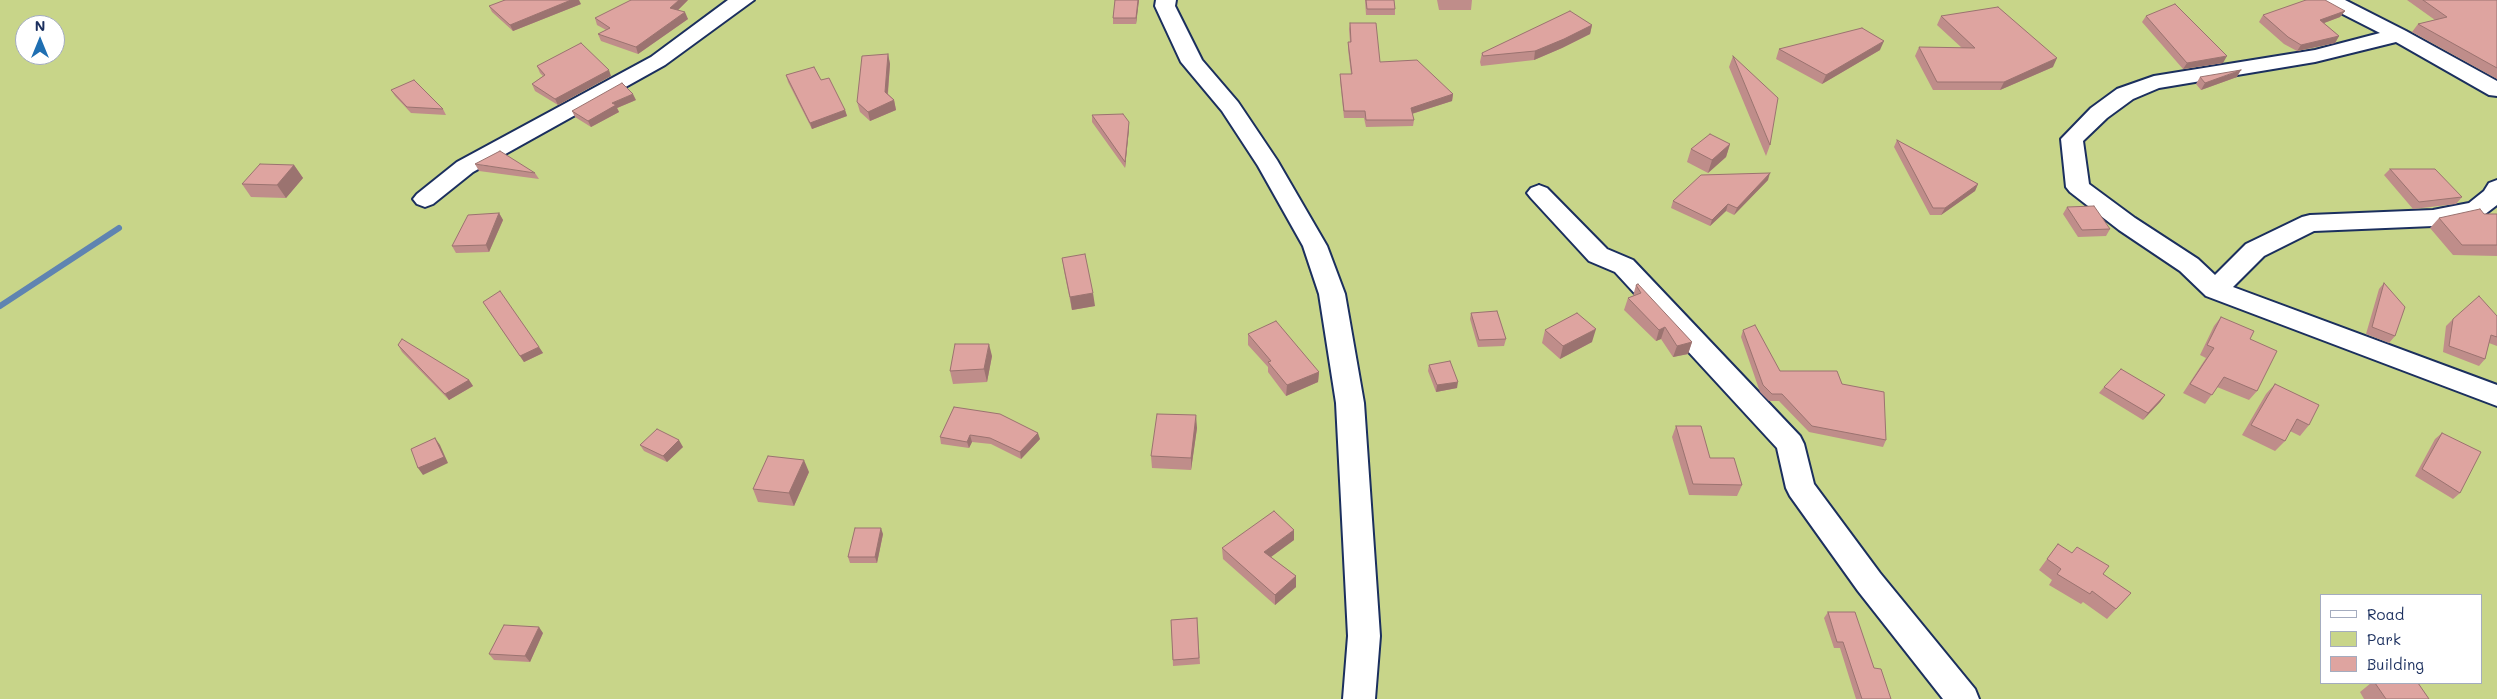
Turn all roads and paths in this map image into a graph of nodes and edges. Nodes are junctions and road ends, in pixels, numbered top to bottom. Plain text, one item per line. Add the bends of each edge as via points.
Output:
1 (744, 0) edge
2 (1166, 0) edge
3 (2330, 0) edge
4 (2399, 35) junction
5 (2497, 90) edge
6 (2497, 188) edge
7 (1539, 194) dead end
8 (425, 199) dead end
9 (2215, 290) junction
10 (2497, 396) edge
11 (1359, 699) edge
12 (1963, 699) edge

1 - 8 street via 658,61 465,166
2 - 11 street via 1165,6 1192,62 1230,107 1274,173 1315,246 1332,294 1351,412 1364,636
3 - 4 street
4 - 5 street
4 - 9 street via 2315,56 2154,82 2125,94 2072,139 2078,187 2190,265
6 - 9 street via 2493,196 2476,209 2433,218 2310,223 2255,250
7 - 12 street via 1598,255 1624,266 1790,444 1800,488 1869,582
9 - 10 street

